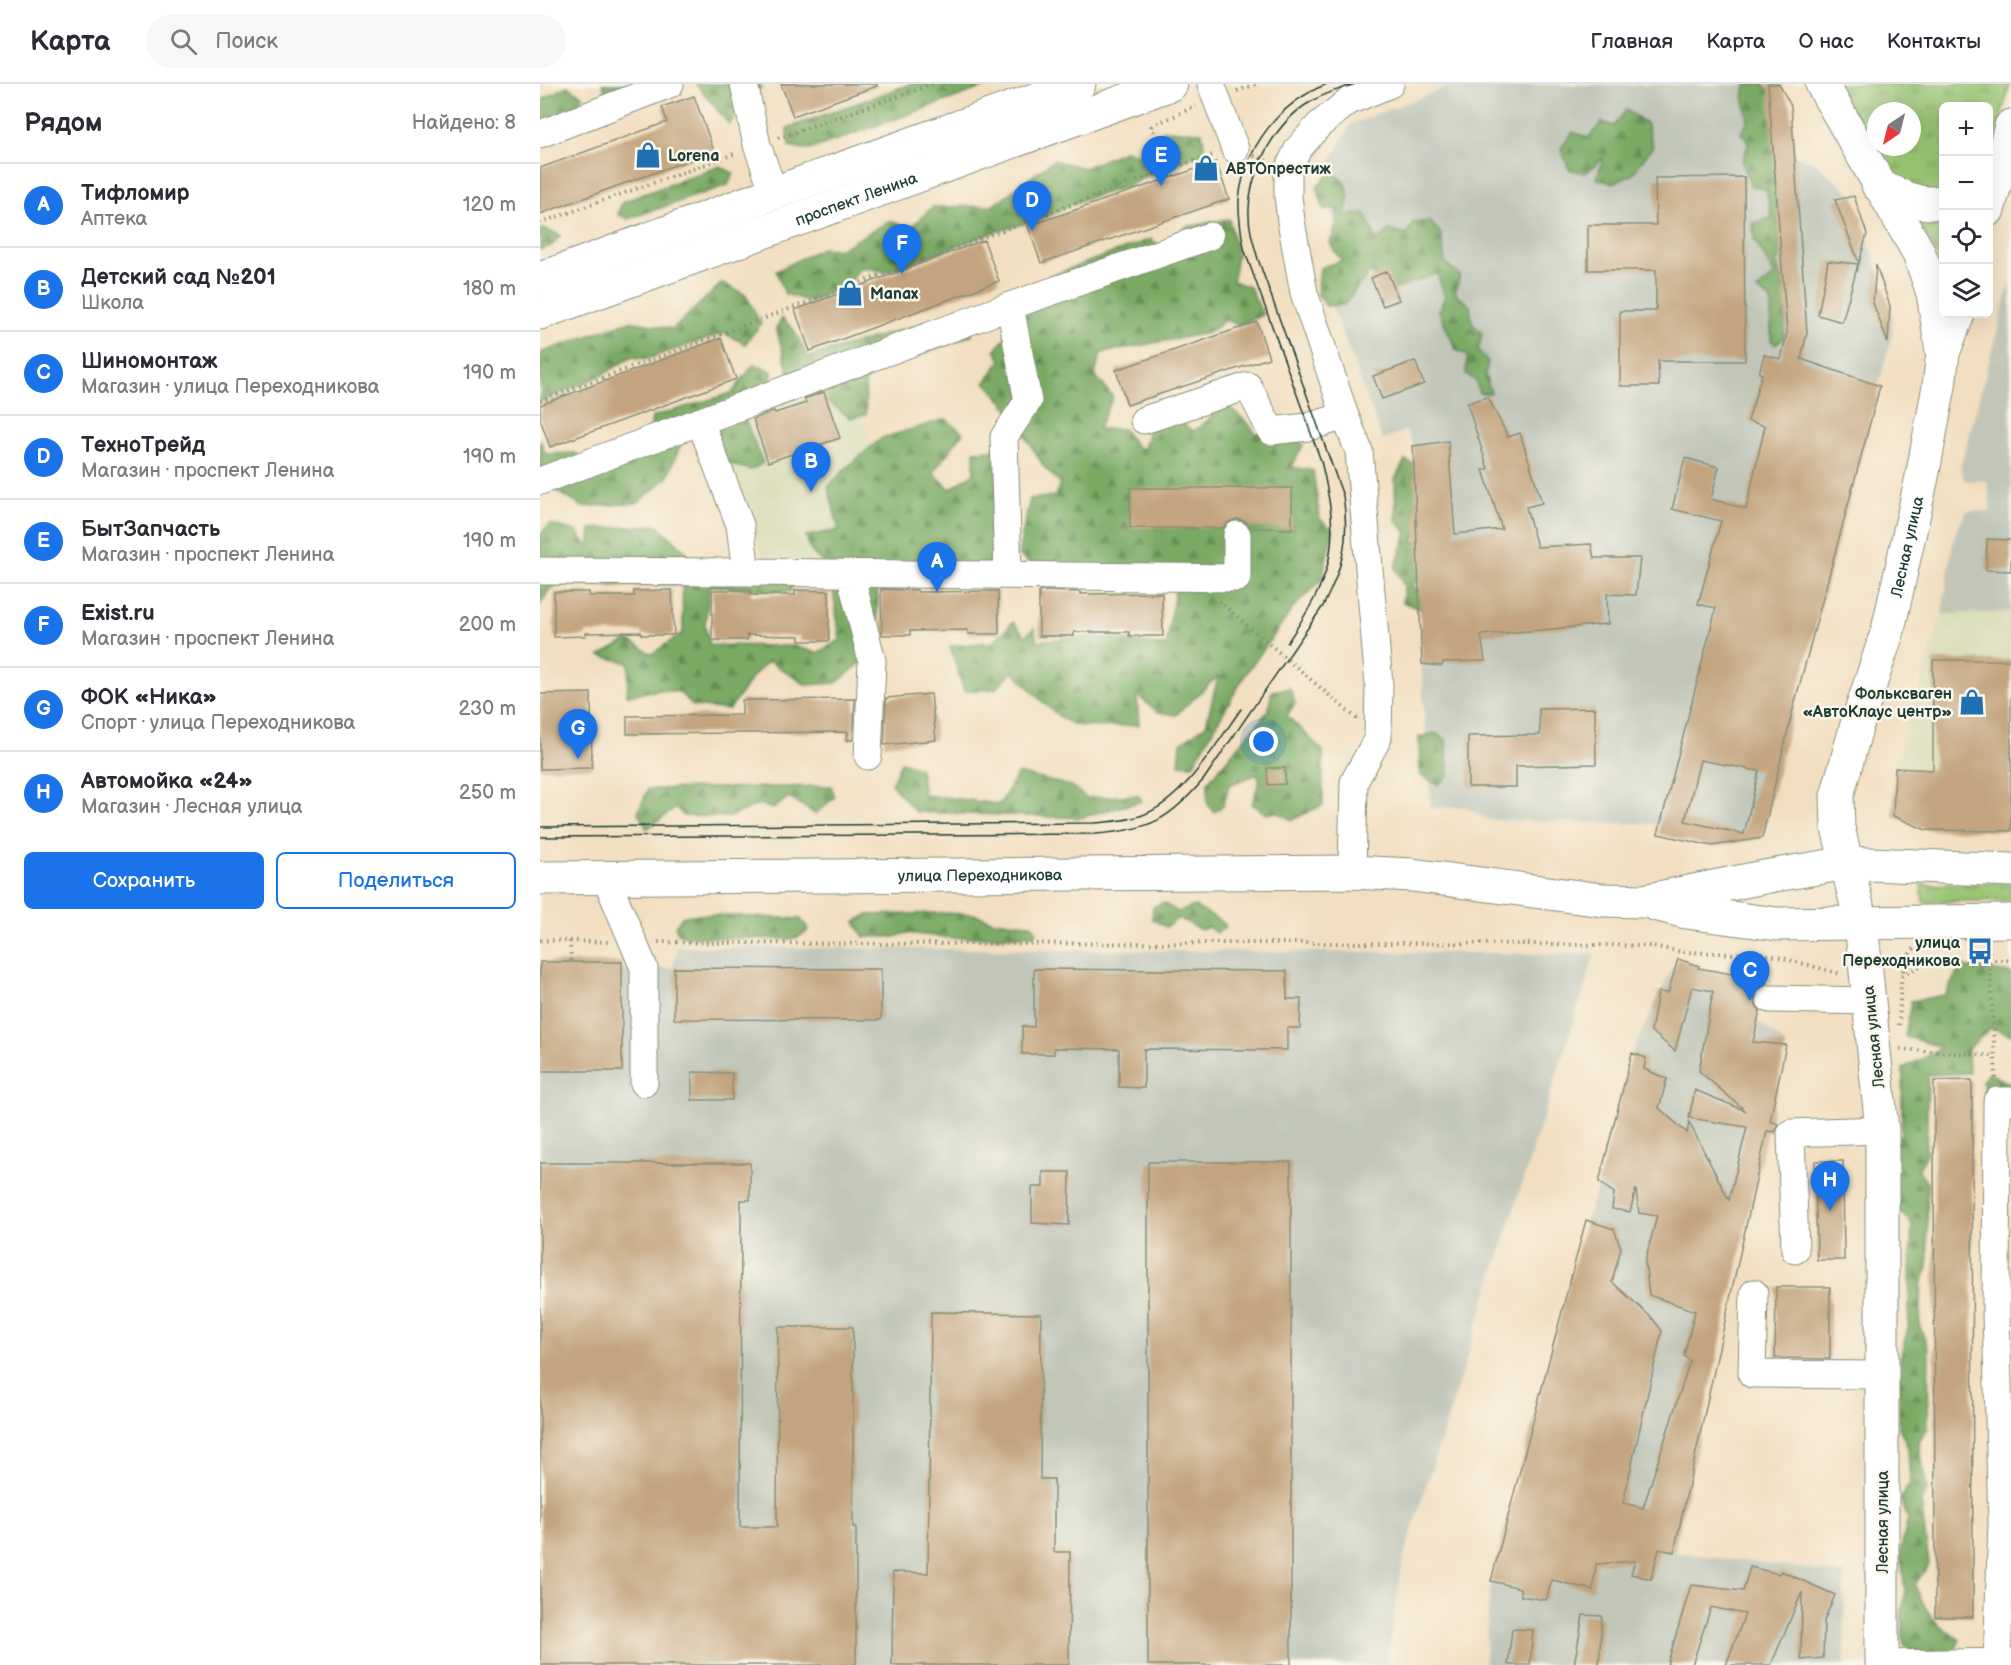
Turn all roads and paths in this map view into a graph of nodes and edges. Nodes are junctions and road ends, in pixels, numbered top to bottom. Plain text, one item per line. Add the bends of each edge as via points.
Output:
1 (670, 84) edge
2 (744, 84) edge
3 (1079, 84) edge
4 (1171, 84) edge
5 (1211, 84) edge
6 (1390, 84) edge
7 (1822, 84) edge
8 (1139, 95) junction
9 (2011, 126) edge
10 (540, 134) edge
11 (1235, 149) junction
12 (1168, 169) junction
13 (1288, 170) junction
14 (1994, 172) edge
15 (1878, 185) junction
16 (774, 193) junction
17 (1939, 201) edge
18 (1210, 236) dead end
19 (540, 279) edge
20 (1010, 306) junction
21 (540, 313) edge
22 (1956, 318) edge
23 (1943, 353) junction
24 (540, 401) edge
25 (1346, 416) junction
26 (1144, 420) dead end
27 (700, 421) junction
28 (540, 481) edge
29 (1237, 535) dead end
30 (540, 571) edge
31 (746, 572) junction
32 (850, 573) junction
33 (1008, 575) junction
34 (1191, 578) junction
35 (1378, 738) junction
36 (868, 756) dead end
37 (1847, 863) junction
38 (2011, 870) edge
39 (1352, 872) junction
40 (540, 878) edge
41 (606, 878) junction
42 (1644, 901) junction
43 (1861, 922) junction
44 (2000, 930) edge
45 (540, 940) edge
46 (570, 941) junction
47 (633, 942) junction
48 (1990, 960) junction
49 (2011, 960) edge
50 (571, 962) dead end
51 (1843, 974) dead end
52 (1902, 975) dead end
53 (1770, 999) dead end
54 (1870, 1001) junction
55 (1897, 1049) dead end
56 (1995, 1056) junction
57 (644, 1083) dead end
58 (2004, 1101) edge
59 (1882, 1130) junction
60 (1795, 1250) dead end
61 (1754, 1293) dead end
62 (1882, 1376) junction
63 (2004, 1662) edge
64 (1882, 1665) edge

1 - 10 street
2 - 16 street via 757,145
3 - 16 main road, проспект Ленина
4 - 8 main road, проспект Ленина
5 - 11 street
6 - 13 street via 1349,100 1319,125 1298,149
7 - 15 main road
8 - 12 path
8 - 21 main road, проспект Ленина
9 - 14 main road
11 - 12 path
11 - 13 path
12 - 24 path
13 - 25 street via 1291,220 1304,293
15 - 17 main road via 1917,202
15 - 23 main road via 1919,253 1933,293
16 - 19 main road, проспект Ленина
18 - 20 street
20 - 27 street
20 - 33 street via 1028,401 1004,437
22 - 23 main road
23 - 37 main road, Лесная улица via 1922,477 1888,630 1838,796 1838,828
25 - 26 street via 1308,427 1271,431 1248,386
25 - 35 street via 1359,451 1379,685
27 - 28 street
27 - 31 street via 740,525
29 - 34 street via 1238,578
30 - 31 street
31 - 32 street
32 - 33 street
32 - 36 street via 872,661
33 - 34 street
34 - 35 path
35 - 39 street via 1354,782
37 - 38 main road
37 - 42 main road
37 - 43 main road, Лесная улица
39 - 41 main road, улица Переходникова
39 - 42 main road, улица Переходникова via 1412,875 1602,900
40 - 41 main road, улица Переходникова
41 - 47 street
42 - 43 main road via 1686,912 1778,924
43 - 44 main road
43 - 54 main road, Лесная улица
44 - 48 path
45 - 46 path
46 - 47 path
46 - 50 path
47 - 51 path via 1653,946 1682,952 1771,955
47 - 57 street via 644,968
48 - 49 path
48 - 52 path via 1934,960
48 - 56 path
53 - 54 street
54 - 59 main road, Лесная улица
55 - 56 path
56 - 58 path
58 - 63 street via 1996,1314
59 - 60 street via 1791,1133
59 - 62 main road, Лесная улица
61 - 62 street via 1752,1374
62 - 64 main road, Лесная улица
63 - 64 street

